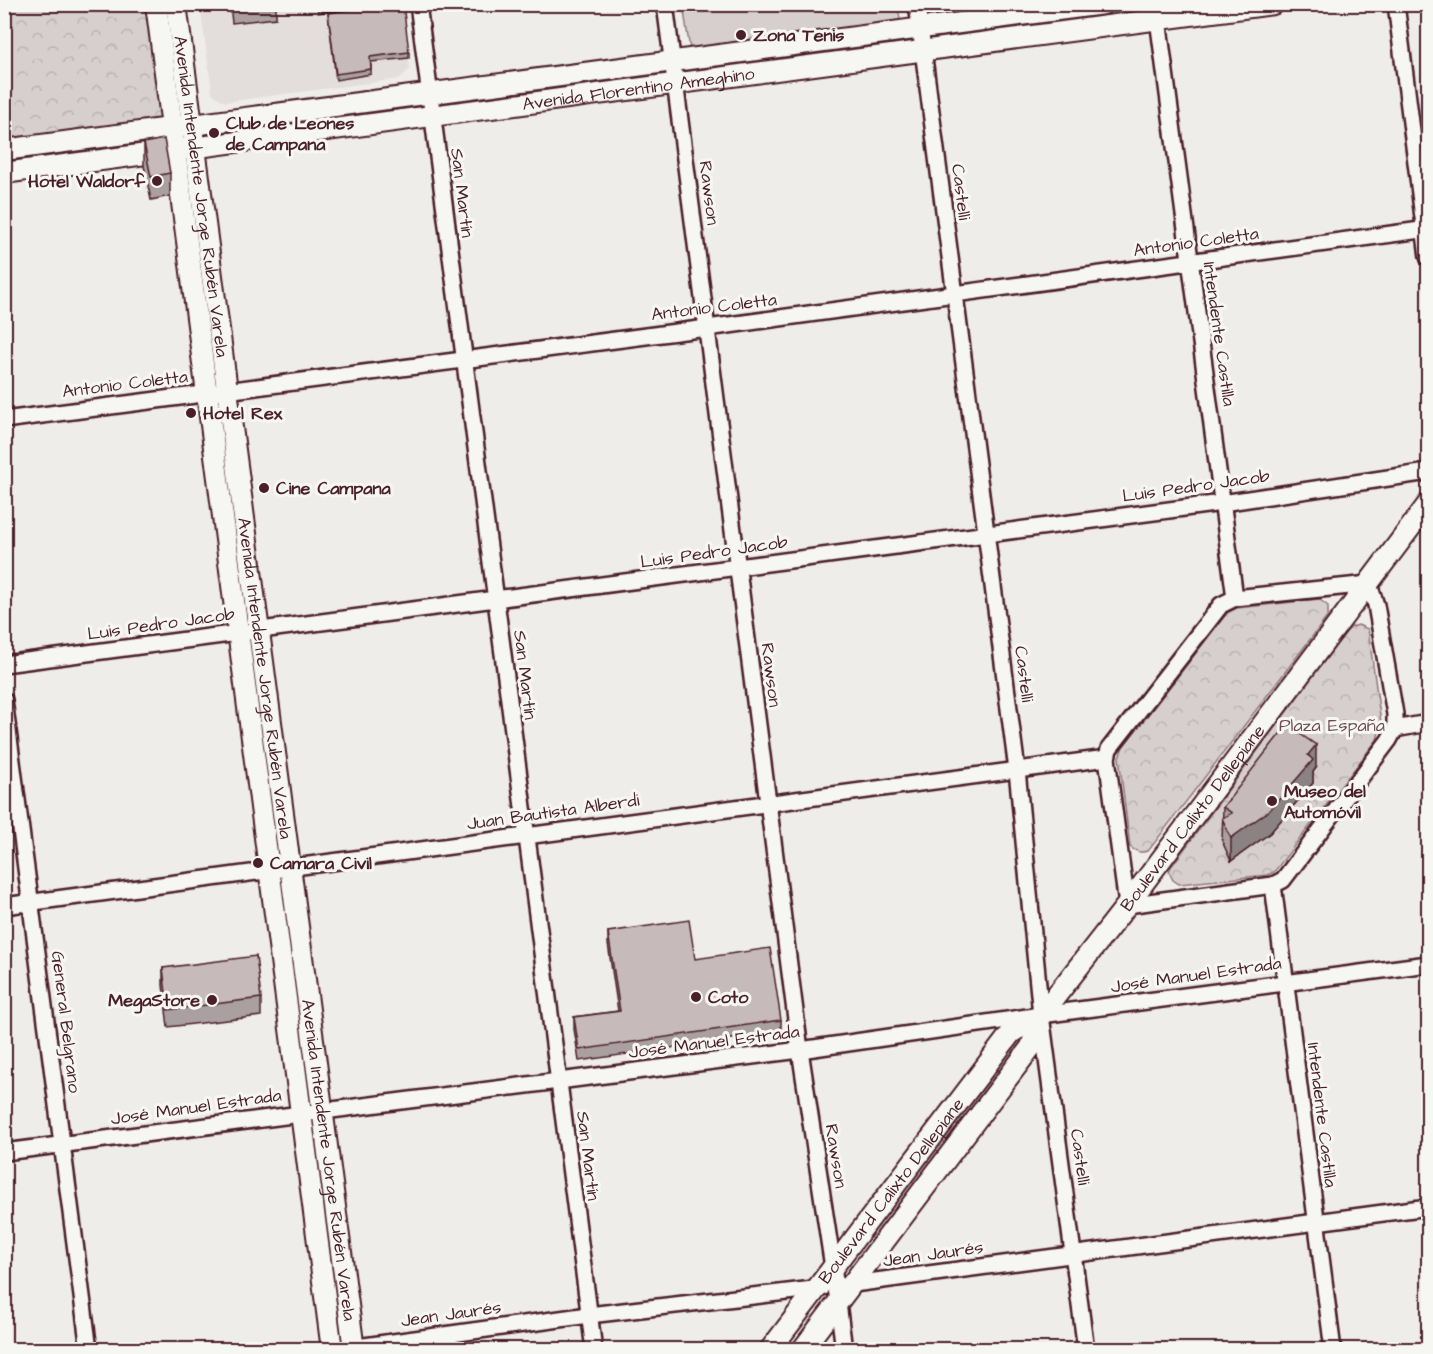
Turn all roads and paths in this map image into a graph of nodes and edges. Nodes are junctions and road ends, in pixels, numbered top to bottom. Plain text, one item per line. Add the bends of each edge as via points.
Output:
1 (156, 4) edge
2 (176, 4) edge
3 (418, 4) edge
4 (666, 4) edge
5 (917, 4) edge
6 (1103, 4) edge
7 (1273, 4) edge
8 (1396, 4) edge
9 (1157, 12) edge
10 (920, 29) junction
11 (923, 51) junction
12 (673, 61) junction
13 (676, 84) junction
14 (429, 94) junction
15 (432, 116) junction
16 (192, 125) junction
17 (172, 128) junction
18 (195, 147) junction
19 (4, 150) edge
20 (175, 150) junction
21 (4, 173) edge
22 (1427, 229) edge
23 (1428, 257) edge
24 (1190, 262) junction
25 (955, 294) junction
26 (707, 328) junction
27 (464, 358) junction
28 (227, 391) junction
29 (207, 393) junction
30 (4, 420) edge
31 (1428, 472) edge
32 (1222, 503) junction
33 (1428, 504) edge
34 (986, 535) junction
35 (737, 568) junction
36 (1368, 584) junction
37 (1235, 598) junction
38 (495, 601) junction
39 (259, 630) junction
40 (238, 633) junction
41 (4, 664) edge
42 (4, 700) edge
43 (1428, 723) edge
44 (1395, 729) junction
45 (1107, 758) junction
46 (1017, 770) junction
47 (768, 802) junction
48 (526, 835) junction
49 (290, 869) junction
50 (269, 872) junction
51 (1273, 885) junction
52 (31, 903) junction
53 (1127, 905) junction
54 (4, 906) edge
55 (1428, 964) edge
56 (1286, 983) junction
57 (1041, 1015) junction
58 (800, 1050) junction
59 (559, 1082) junction
60 (322, 1110) junction
61 (300, 1113) junction
62 (63, 1144) junction
63 (4, 1152) edge
64 (1428, 1208) edge
65 (1316, 1222) junction
66 (1073, 1255) junction
67 (833, 1267) junction
68 (816, 1289) junction
69 (842, 1291) junction
70 (589, 1315) junction
71 (344, 1349) edge
72 (90, 1350) edge
73 (594, 1350) edge
74 (770, 1350) edge
75 (802, 1350) edge
76 (844, 1350) edge
77 (1086, 1350) edge
78 (1333, 1350) edge

1 - 17 main road, Avenida Intendente Jorge Rubén Varela
2 - 16 main road, Avenida Intendente Jorge Rubén Varela
3 - 14 street, San Martín
4 - 12 street, Rawson
5 - 10 street, Castelli
6 - 10 main road, Avenida Florentino Ameghino
7 - 9 main road, Avenida Florentino Ameghino
8 - 22 street
9 - 11 main road, Avenida Florentino Ameghino
9 - 24 street, Intendente Castilla
10 - 11 street, Castelli
10 - 12 main road, Avenida Florentino Ameghino
11 - 13 main road, Avenida Florentino Ameghino
11 - 25 street, Castelli
12 - 13 street, Rawson
12 - 14 main road, Avenida Florentino Ameghino
13 - 15 main road, Avenida Florentino Ameghino
13 - 26 street, Rawson
14 - 15 street, San Martín
14 - 16 main road, Avenida Florentino Ameghino
15 - 18 main road, Avenida Florentino Ameghino
15 - 27 street, San Martín
16 - 17 main road, Avenida Florentino Ameghino
16 - 18 main road, Avenida Intendente Jorge Rubén Varela
17 - 19 main road, Avenida Florentino Ameghino
17 - 20 main road, Avenida Intendente Jorge Rubén Varela
18 - 20 main road, Avenida Florentino Ameghino
18 - 28 main road, Avenida Intendente Jorge Rubén Varela
20 - 21 main road, Avenida Florentino Ameghino
20 - 29 main road, Avenida Intendente Jorge Rubén Varela
22 - 23 street
22 - 24 street, Antonio Coletta
24 - 25 street, Antonio Coletta
24 - 32 street, Intendente Castilla
25 - 26 street, Antonio Coletta
25 - 34 street, Castelli
26 - 27 street, Antonio Coletta
26 - 35 street, Rawson
27 - 28 street, Antonio Coletta
27 - 38 street, San Martín
28 - 29 street, Antonio Coletta
28 - 39 main road, Avenida Intendente Jorge Rubén Varela
29 - 30 street, Antonio Coletta
29 - 40 main road, Avenida Intendente Jorge Rubén Varela
31 - 32 street, Luis Pedro Jacob
32 - 34 street, Luis Pedro Jacob
32 - 37 street, Intendente Castilla
33 - 36 main road, Boulevard Calixto Dellepiane
34 - 35 street, Luis Pedro Jacob
34 - 46 street, Castelli
35 - 38 street, Luis Pedro Jacob
35 - 47 street, Rawson
36 - 37 street
36 - 44 street via 1376,605
36 - 53 main road, Boulevard Calixto Dellepiane
37 - 45 street via 1221,605 1109,749
38 - 39 street, Luis Pedro Jacob
38 - 48 street, San Martín
39 - 40 street, Luis Pedro Jacob
39 - 49 main road, Avenida Intendente Jorge Rubén Varela
40 - 41 street, Luis Pedro Jacob
40 - 50 main road, Avenida Intendente Jorge Rubén Varela
42 - 52 street, General Belgrano
43 - 44 street
44 - 51 street via 1283,880
45 - 46 street, Juan Bautista Alberdi
45 - 53 street
46 - 47 street, Juan Bautista Alberdi
46 - 57 street, Castelli
47 - 48 street, Juan Bautista Alberdi
47 - 58 street, Rawson
48 - 49 street, Juan Bautista Alberdi
48 - 59 street, San Martín
49 - 50 street, Juan Bautista Alberdi
49 - 60 main road, Avenida Intendente Jorge Rubén Varela
50 - 52 street, Juan Bautista Alberdi
50 - 61 main road, Avenida Intendente Jorge Rubén Varela
51 - 53 street
51 - 56 street, Intendente Castilla
52 - 54 street, Juan Bautista Alberdi
52 - 62 street, General Belgrano
53 - 57 main road, Boulevard Calixto Dellepiane
55 - 56 street, José Manuel Estrada
56 - 57 street, José Manuel Estrada
56 - 65 street, Intendente Castilla
57 - 58 street, José Manuel Estrada
57 - 66 street, Castelli
57 - 67 main road, Boulevard Calixto Dellepiane via 1011,1033
57 - 69 main road, Boulevard Calixto Dellepiane via 1031,1047
58 - 59 street, José Manuel Estrada
58 - 67 street, Rawson
59 - 60 street, José Manuel Estrada
59 - 70 street, San Martín
60 - 61 street, José Manuel Estrada
60 - 71 main road, Avenida Intendente Jorge Rubén Varela
61 - 62 street, José Manuel Estrada
61 - 71 main road, Avenida Intendente Jorge Rubén Varela
62 - 63 street, José Manuel Estrada
62 - 72 street, General Belgrano
64 - 65 street, Jean Jaurés
65 - 66 street, Jean Jaurés
65 - 78 street, Intendente Castilla
66 - 69 street, Jean Jaurés
66 - 77 street, Castelli
67 - 68 main road, Boulevard Calixto Dellepiane
67 - 69 street, Rawson
68 - 69 street, Jean Jaurés
68 - 70 street, Jean Jaurés
68 - 74 main road, Boulevard Calixto Dellepiane
69 - 75 main road, Boulevard Calixto Dellepiane
69 - 76 street, Rawson
70 - 71 street, Jean Jaurés
70 - 73 street, San Martín

